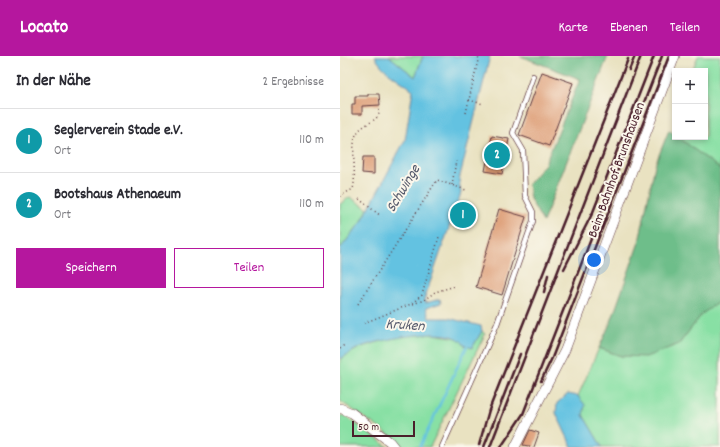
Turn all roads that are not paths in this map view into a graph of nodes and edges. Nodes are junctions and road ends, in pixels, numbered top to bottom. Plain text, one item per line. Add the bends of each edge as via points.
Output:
1 (675, 56) edge
2 (533, 76) dead end
3 (340, 408) edge
4 (394, 447) edge
5 (442, 447) edge
6 (516, 447) edge

1 - 6 street, Beim Bahnhof Brunshausen via 565,350
2 - 5 lane via 513,133 523,150 525,196 533,212 533,221 497,324
3 - 4 street via 352,413

